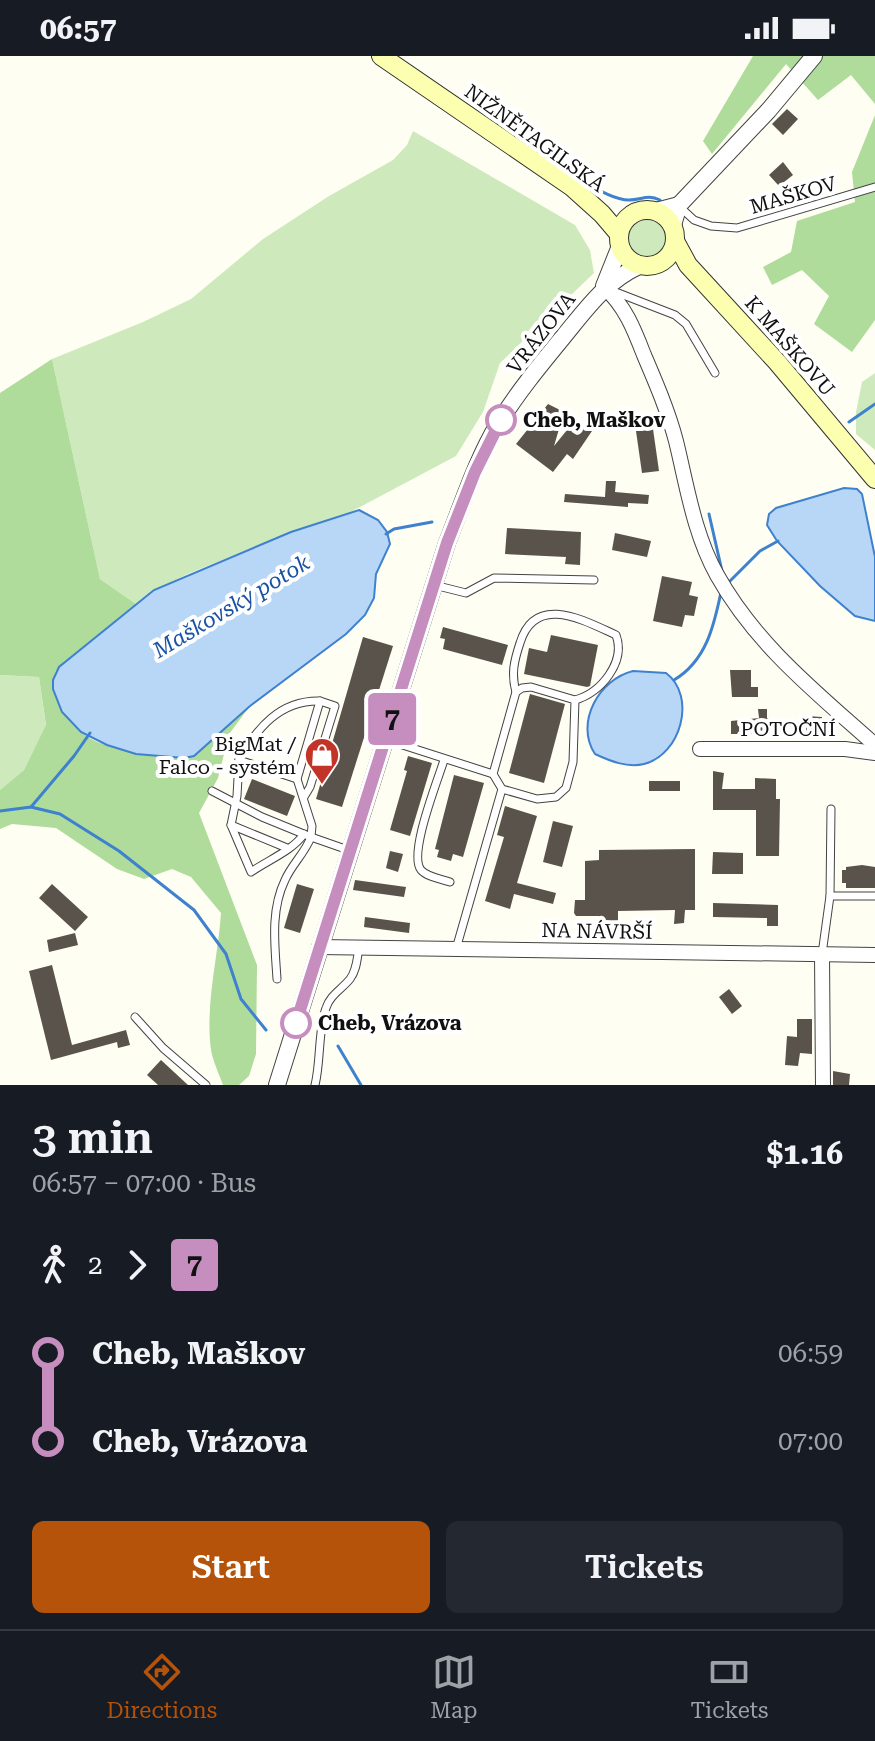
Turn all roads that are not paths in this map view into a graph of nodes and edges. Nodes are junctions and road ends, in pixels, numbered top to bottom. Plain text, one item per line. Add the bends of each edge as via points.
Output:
1 (381, 56) edge
2 (814, 56) edge
3 (572, 187) junction
4 (875, 187) edge
5 (679, 205) junction
6 (656, 211) junction
7 (635, 212) junction
8 (674, 233) junction
9 (619, 240) junction
10 (658, 264) junction
11 (639, 266) junction
12 (604, 287) junction
13 (712, 292) junction
14 (715, 373) dead end
15 (875, 479) edge
16 (594, 580) dead end
17 (434, 585) junction
18 (516, 692) junction
19 (575, 700) junction
20 (320, 701) junction
21 (385, 740) junction
22 (875, 745) edge
23 (700, 749) dead end
24 (875, 753) edge
25 (239, 760) junction
26 (444, 760) junction
27 (493, 774) junction
28 (297, 779) junction
29 (502, 789) junction
30 (212, 791) dead end
31 (304, 797) junction
32 (235, 804) junction
33 (831, 809) dead end
34 (231, 825) junction
35 (308, 836) junction
36 (287, 848) junction
37 (351, 851) junction
38 (450, 882) dead end
39 (830, 896) junction
40 (875, 896) edge
41 (319, 947) junction
42 (359, 948) junction
43 (456, 949) junction
44 (822, 954) junction
45 (875, 955) edge
46 (277, 979) dead end
47 (135, 1017) dead end
48 (206, 1085) edge
49 (277, 1085) edge
50 (315, 1085) edge
51 (823, 1085) edge

1 - 3 main road, NIŽNĚTAGILSKÁ
2 - 5 street
3 - 7 main road
3 - 9 main road, NIŽNĚTAGILSKÁ via 602,214
4 - 5 lane, MAŠKOV via 737,228 694,220
5 - 6 street
5 - 8 street
6 - 7 main road
6 - 8 main road
7 - 9 main road via 622,225
8 - 10 main road via 670,255
8 - 13 main road, K MAŠKOVU via 688,265
9 - 11 main road via 624,255
9 - 12 street
10 - 11 main road
10 - 13 main road
11 - 12 street, VRÁZOVA
12 - 14 lane via 675,315
12 - 17 street, VRÁZOVA via 497,426
12 - 22 street, VRÁZOVA via 631,323 658,387 698,529 717,575 772,652
13 - 15 main road, K MAŠKOVU
16 - 17 lane via 494,578 466,593
17 - 21 street, VRÁZOVA
18 - 19 lane via 531,687
18 - 19 lane via 511,677 522,634 532,620 548,612 616,635 620,645 618,660 596,691
18 - 27 lane
19 - 29 lane via 573,762 566,788 556,797 537,799
20 - 25 lane via 285,707 251,739
20 - 28 lane
20 - 31 lane via 335,706
21 - 26 lane
21 - 37 street, VRÁZOVA
23 - 24 street, POTOČNÍ
25 - 28 lane
25 - 32 lane
26 - 27 lane
26 - 38 lane via 417,849 424,873
27 - 29 lane
28 - 31 lane
29 - 43 lane
30 - 32 lane
31 - 35 lane via 312,826
32 - 34 lane
32 - 35 lane
33 - 39 lane
34 - 36 lane
34 - 36 lane via 251,872
35 - 36 lane
35 - 37 lane
35 - 46 lane via 305,853 286,876 280,895 274,929
37 - 41 street, VRÁZOVA
39 - 40 lane
39 - 44 lane
41 - 42 street, NA NÁVRŠÍ
41 - 49 street, VRÁZOVA
42 - 43 street, NA NÁVRŠÍ
42 - 50 lane via 351,978 323,1014
43 - 44 street, NA NÁVRŠÍ
44 - 45 street, NA NÁVRŠÍ
44 - 51 street
47 - 48 lane

